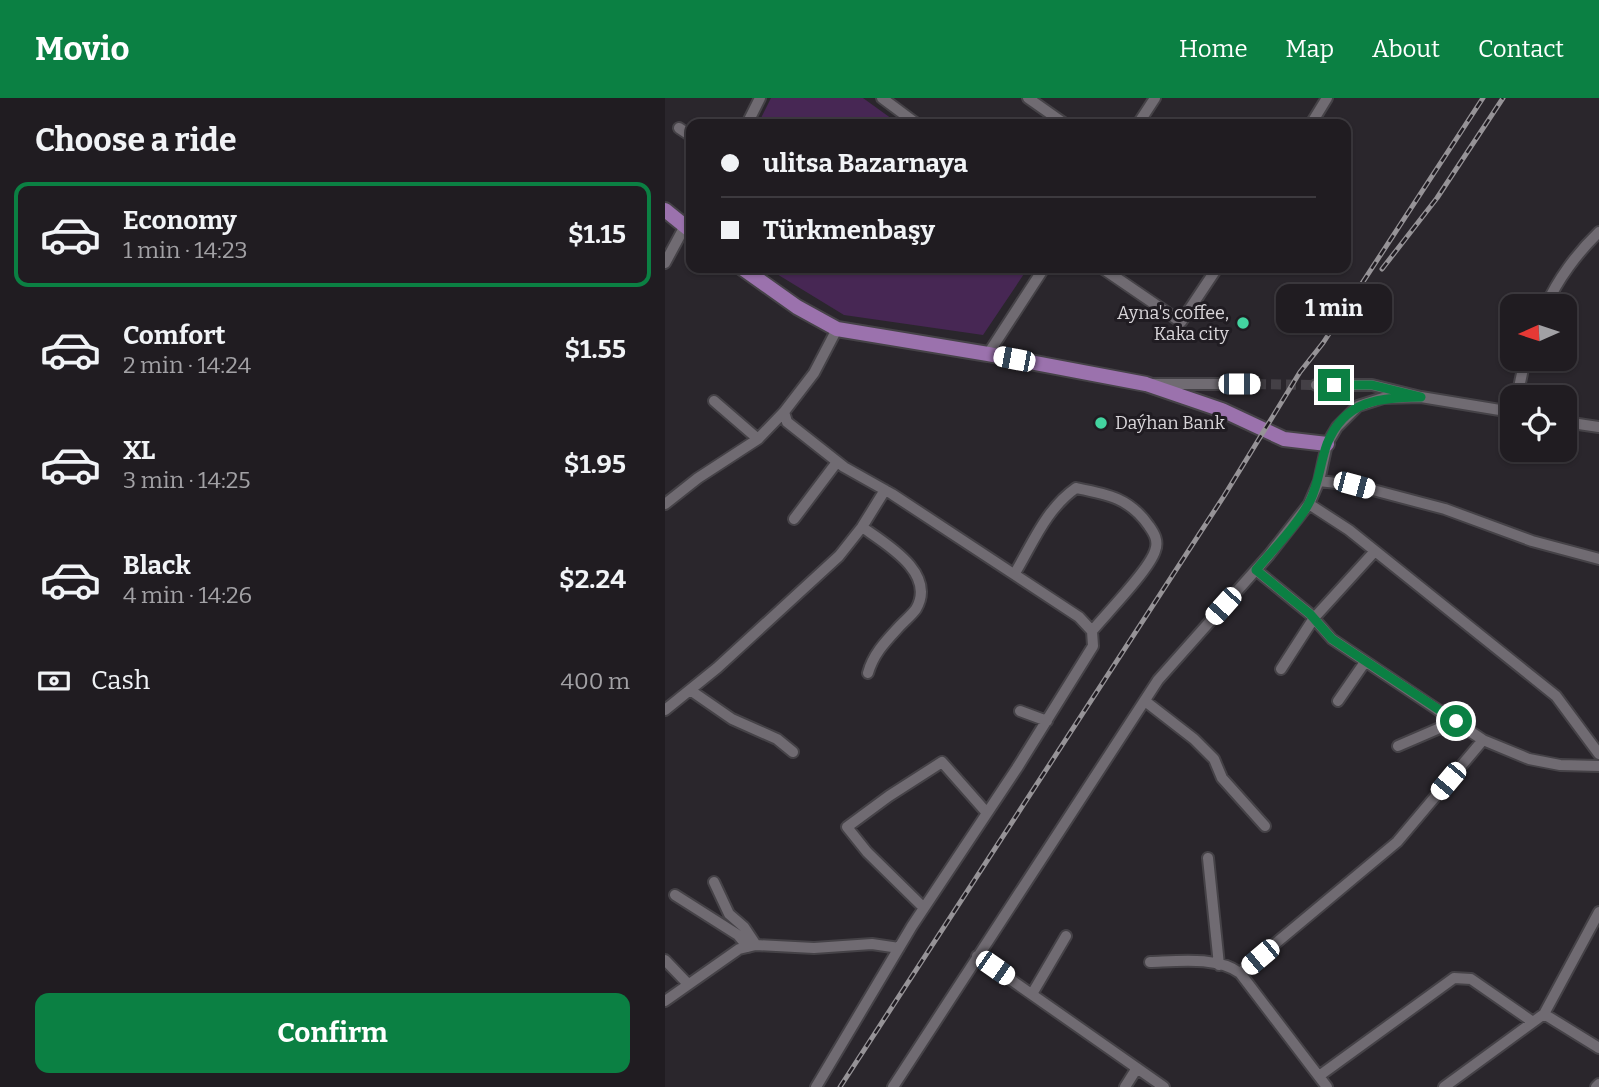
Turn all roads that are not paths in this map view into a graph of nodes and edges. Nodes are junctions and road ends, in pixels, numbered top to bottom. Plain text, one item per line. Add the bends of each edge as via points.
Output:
1 (746, 98) edge
2 (882, 98) edge
3 (1028, 98) edge
4 (1154, 98) edge
5 (1327, 98) edge
6 (758, 102) edge
7 (750, 119) edge
8 (910, 119) edge
9 (1058, 119) edge
10 (1140, 119) edge
11 (1314, 119) edge
12 (679, 128) dead end
13 (686, 133) edge
14 (665, 210) edge
15 (686, 226) edge
16 (686, 231) edge
17 (1599, 232) edge
18 (1587, 243) junction
19 (1599, 250) edge
20 (665, 263) edge
21 (749, 273) edge
22 (1041, 273) edge
23 (1110, 273) edge
24 (1214, 273) edge
25 (1551, 294) edge
26 (837, 329) junction
27 (988, 354) junction
28 (1146, 384) junction
29 (1256, 384) tunnel mouth
30 (1315, 385) tunnel mouth
31 (1421, 397) junction
32 (715, 401) dead end
33 (1500, 410) edge
34 (784, 412) junction
35 (1577, 424) edge
36 (1599, 427) edge
37 (758, 439) junction
38 (1327, 444) junction
39 (837, 462) junction
40 (1318, 481) junction
41 (885, 490) junction
42 (1309, 503) junction
43 (665, 504) edge
44 (794, 519) dead end
45 (862, 527) junction
46 (1375, 551) junction
47 (1599, 559) edge
48 (1256, 570) junction
49 (1015, 573) junction
50 (1314, 618) junction
51 (1092, 631) junction
52 (1365, 662) junction
53 (1281, 669) dead end
54 (867, 673) dead end
55 (690, 690) junction
56 (1145, 701) junction
57 (1338, 701) dead end
58 (665, 710) edge
59 (1020, 711) dead end
60 (1047, 721) junction
61 (1456, 721) junction
62 (1483, 740) junction
63 (1398, 746) dead end
64 (1598, 750) edge
65 (793, 751) dead end
66 (1599, 766) edge
67 (987, 813) junction
68 (1265, 826) dead end
69 (1208, 858) dead end
70 (713, 882) dead end
71 (675, 895) dead end
72 (924, 908) junction
73 (1599, 912) edge
74 (1066, 936) dead end
75 (752, 946) junction
76 (899, 948) junction
77 (977, 956) junction
78 (665, 960) edge
79 (1150, 962) dead end
80 (1219, 965) junction
81 (1240, 974) junction
82 (688, 984) junction
83 (1032, 994) junction
84 (665, 1001) edge
85 (1544, 1014) junction
86 (1533, 1022) junction
87 (1599, 1048) edge
88 (1137, 1068) junction
89 (1319, 1076) junction
90 (816, 1087) edge
91 (893, 1087) edge
92 (1125, 1087) edge
93 (1164, 1087) edge
94 (1327, 1087) edge
95 (1444, 1087) edge

1 - 6 street
2 - 8 street
3 - 9 street
4 - 10 street
5 - 11 street
6 - 7 street
12 - 13 street
14 - 15 main road
16 - 20 street
17 - 18 street
18 - 19 street
18 - 25 street
21 - 26 main road
22 - 27 street
23 - 24 street via 1181,322
26 - 27 main road
26 - 34 street via 814,373
27 - 28 main road
28 - 29 street
28 - 38 main road via 1222,410 1284,439
30 - 31 street via 1372,385
31 - 33 street
31 - 38 street via 1383,398 1358,406
32 - 37 street
34 - 37 street
34 - 39 street via 787,422
35 - 36 street
37 - 43 street
38 - 40 street
39 - 41 street
39 - 44 street
40 - 42 street
40 - 47 street via 1354,485 1445,509 1532,541
41 - 45 street
41 - 49 street
42 - 46 street
42 - 48 street
45 - 54 street via 908,563 919,579 921,597 872,659
45 - 55 street via 839,556
46 - 50 street
46 - 64 street via 1556,696
48 - 50 street
48 - 56 street via 1158,680
49 - 51 street
49 - 51 street via 1046,516 1076,488 1129,503 1156,536 1156,550
50 - 52 street via 1332,639
50 - 53 street
51 - 60 street via 1093,646
52 - 57 street
52 - 61 street
55 - 58 street
55 - 65 street via 732,719
56 - 68 street via 1214,759 1222,778
56 - 77 street
59 - 60 street
60 - 67 street
61 - 62 street
61 - 63 street
62 - 66 street via 1529,759
62 - 81 street via 1397,842
67 - 72 street
67 - 72 street via 942,762 847,827
69 - 80 street
70 - 75 street
71 - 75 street
72 - 76 street
73 - 85 street
74 - 83 street
75 - 76 street via 872,944
75 - 82 street via 739,949
76 - 90 street
77 - 83 street
77 - 91 street
78 - 82 street
79 - 80 street
80 - 81 street
81 - 89 street
82 - 84 street
83 - 88 street
85 - 86 street
85 - 87 street
86 - 89 street via 1471,979 1454,978
86 - 95 street
88 - 92 street
88 - 93 street
89 - 94 street

